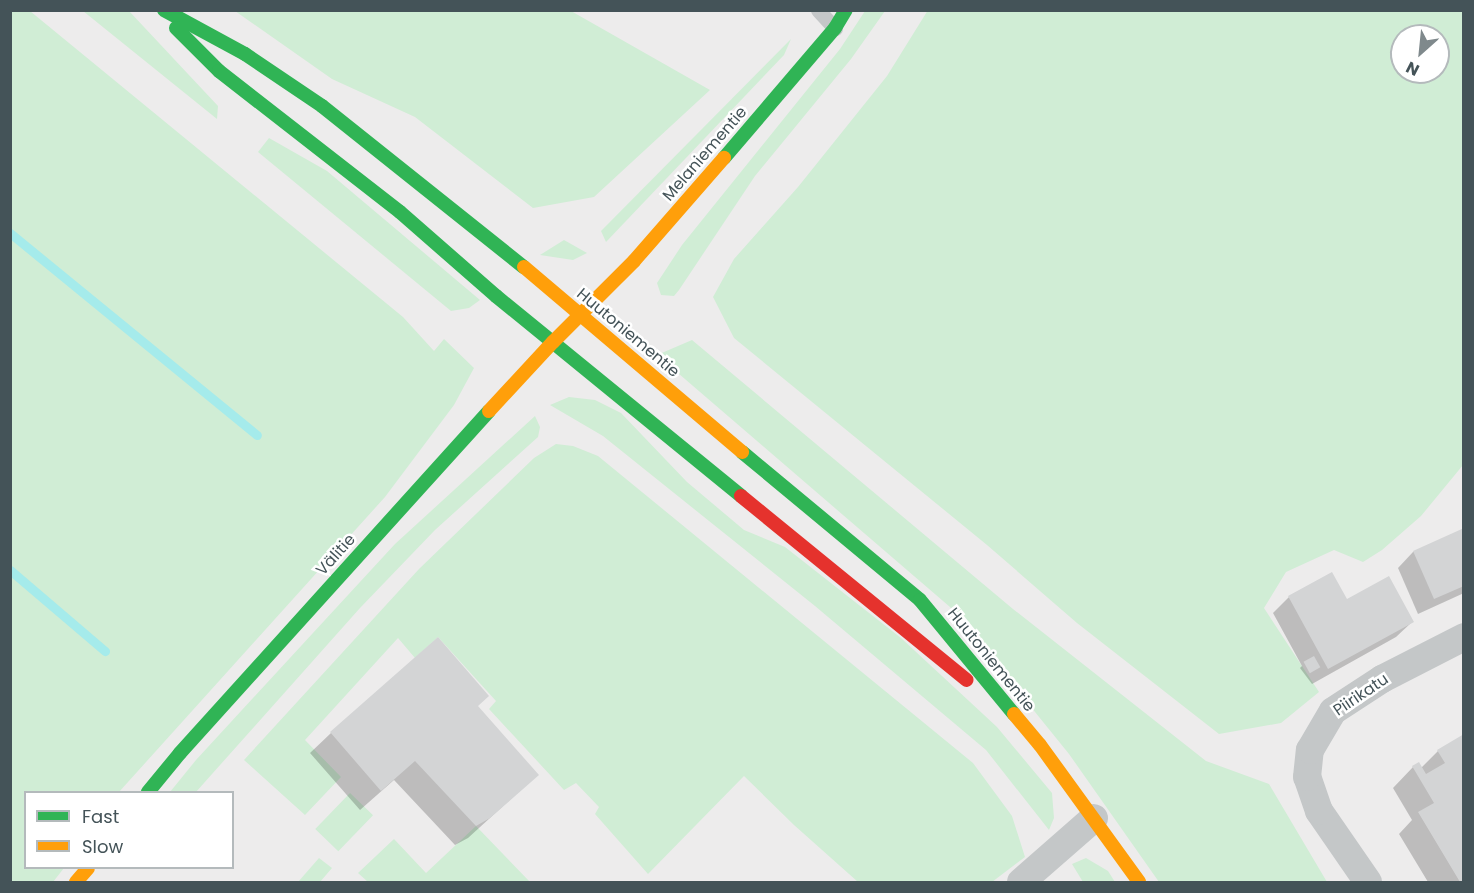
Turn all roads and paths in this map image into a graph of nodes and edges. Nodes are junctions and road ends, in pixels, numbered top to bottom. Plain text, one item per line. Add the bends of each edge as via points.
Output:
1 (159, 10) edge
2 (164, 10) edge
3 (819, 10) edge
4 (846, 10) edge
5 (835, 28) junction
6 (582, 314) junction
7 (553, 342) junction
8 (1464, 637) edge
9 (1028, 731) junction
10 (149, 791) edge
11 (1094, 818) junction
12 (86, 869) edge
13 (76, 882) edge
14 (1021, 882) edge
15 (1139, 882) edge
16 (1368, 882) edge

1 - 7 main road, Huutoniementie via 219,71 400,212
2 - 6 main road, Huutoniementie via 245,54 322,106
3 - 5 lane
4 - 5 main road, Melaniementie
5 - 6 main road, Melaniementie via 634,261
6 - 7 main road, Melaniementie
6 - 9 main road, Huutoniementie via 920,600
7 - 9 main road, Huutoniementie
7 - 10 main road, Välitie
8 - 16 street, Piirikatu via 1382,679 1333,711 1310,750 1308,777 1320,811
9 - 11 main road, Huutoniementie
11 - 14 street
11 - 15 main road, Huutoniementie
12 - 13 main road

